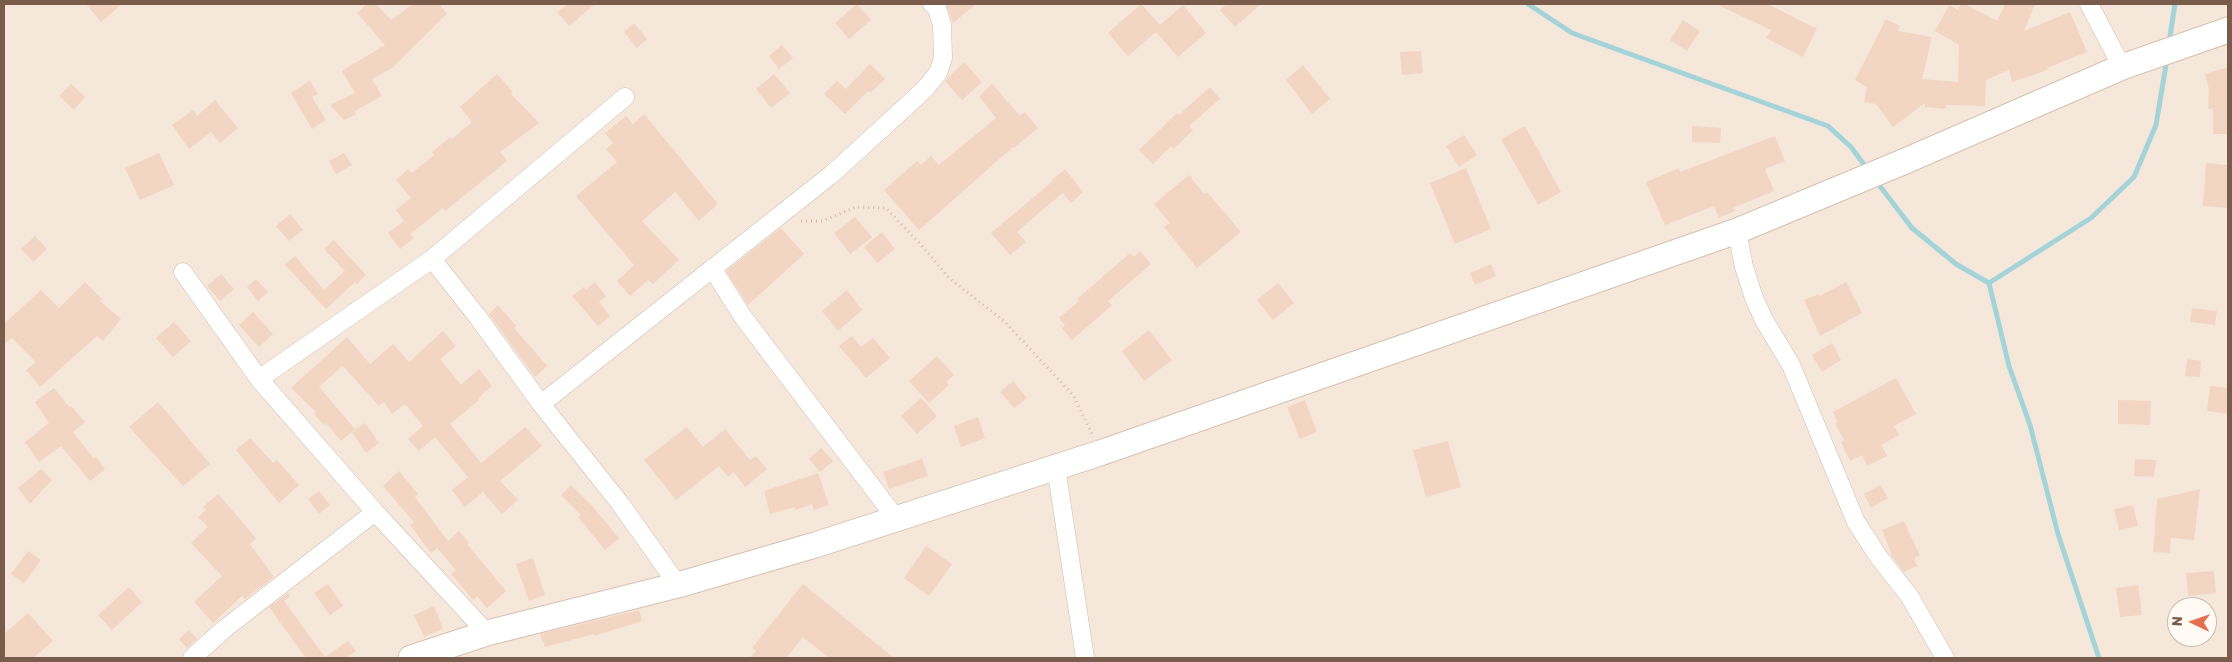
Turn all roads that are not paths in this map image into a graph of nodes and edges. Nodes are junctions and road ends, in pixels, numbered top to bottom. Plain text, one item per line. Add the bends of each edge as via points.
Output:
1 (932, 4) edge
2 (2089, 4) edge
3 (2228, 30) edge
4 (2122, 67) junction
5 (624, 97) dead end
6 (1737, 231) junction
7 (432, 259) junction
8 (712, 268) junction
9 (183, 272) dead end
10 (259, 379) junction
11 (541, 404) junction
12 (1056, 467) junction
13 (375, 512) junction
14 (895, 517) junction
15 (678, 585) junction
16 (487, 633) junction
17 (192, 658) edge
18 (411, 658) edge
19 (1085, 658) edge
20 (1945, 658) edge

1 - 8 street via 937,8 942,24 942,58 938,73 924,90 832,174
2 - 4 street
3 - 4 street
4 - 6 street
5 - 7 street
6 - 12 street
6 - 20 street via 1754,298 1791,365 1856,522 1910,597
7 - 10 street
7 - 11 street
8 - 11 street
8 - 14 street via 743,317
9 - 10 street
10 - 13 street
11 - 15 street via 619,502
12 - 14 street
12 - 19 street
13 - 16 street
13 - 17 street via 223,630
14 - 15 street via 815,545
15 - 16 street
16 - 18 street

